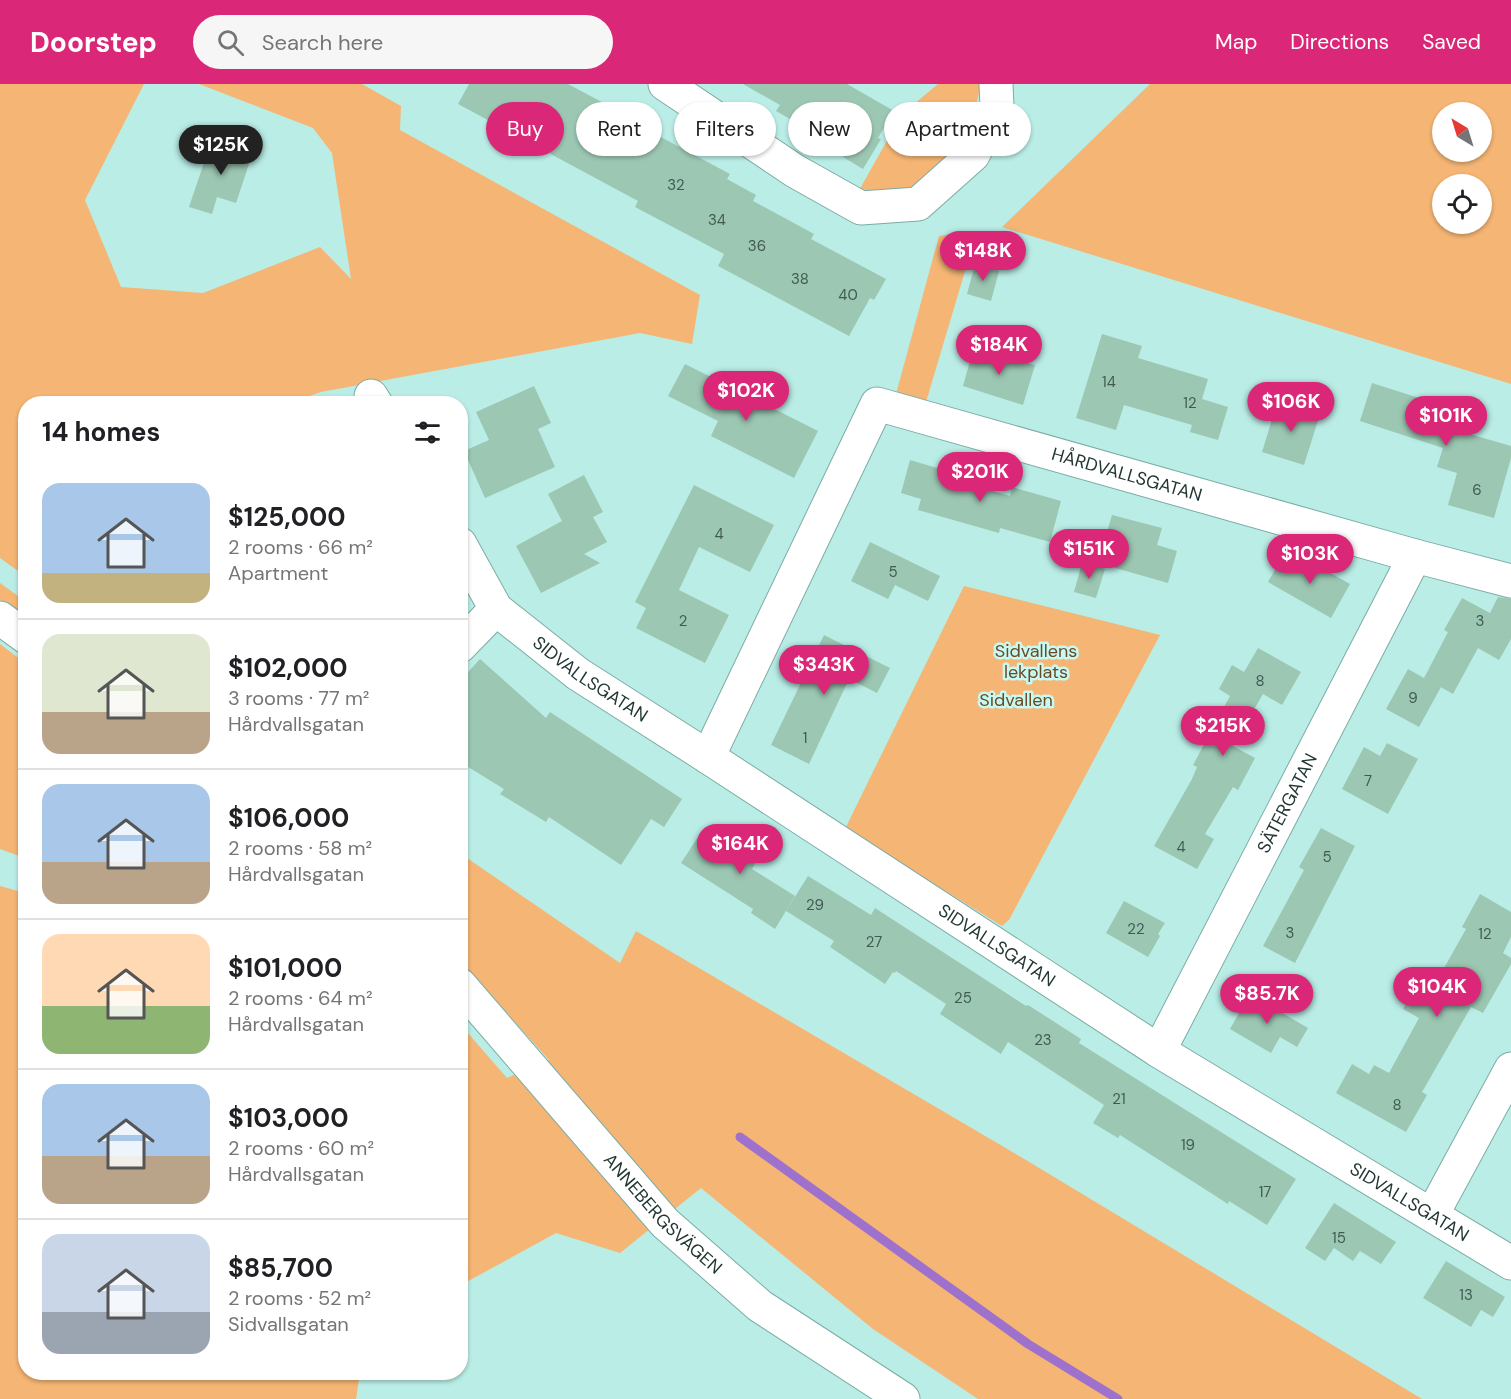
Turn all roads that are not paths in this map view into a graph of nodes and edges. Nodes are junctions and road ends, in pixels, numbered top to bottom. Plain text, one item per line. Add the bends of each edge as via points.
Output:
1 (665, 84) edge
2 (996, 84) edge
3 (1415, 556) junction
4 (468, 558) edge
5 (1511, 581) edge
6 (496, 609) junction
7 (0, 618) edge
8 (18, 631) edge
9 (468, 637) edge
10 (708, 757) junction
11 (468, 994) edge
12 (1159, 1051) junction
13 (1511, 1069) edge
14 (1432, 1215) junction
15 (1511, 1263) edge
16 (903, 1399) edge

1 - 2 street via 795,171 861,208 918,204 973,155 997,107
3 - 5 street, HÅRDVALLSGATAN
3 - 10 street, HÅRDVALLSGATAN via 877,404
3 - 12 street, SÄTERGATAN
4 - 6 street, SIDVALLSGATAN
6 - 9 street
6 - 10 street, SIDVALLSGATAN via 578,674
7 - 8 street
10 - 12 street, SIDVALLSGATAN
11 - 16 street, ANNEBERGSVÄGEN via 665,1222 760,1306
12 - 14 street, SIDVALLSGATAN
13 - 14 street
14 - 15 street, SIDVALLSGATAN

